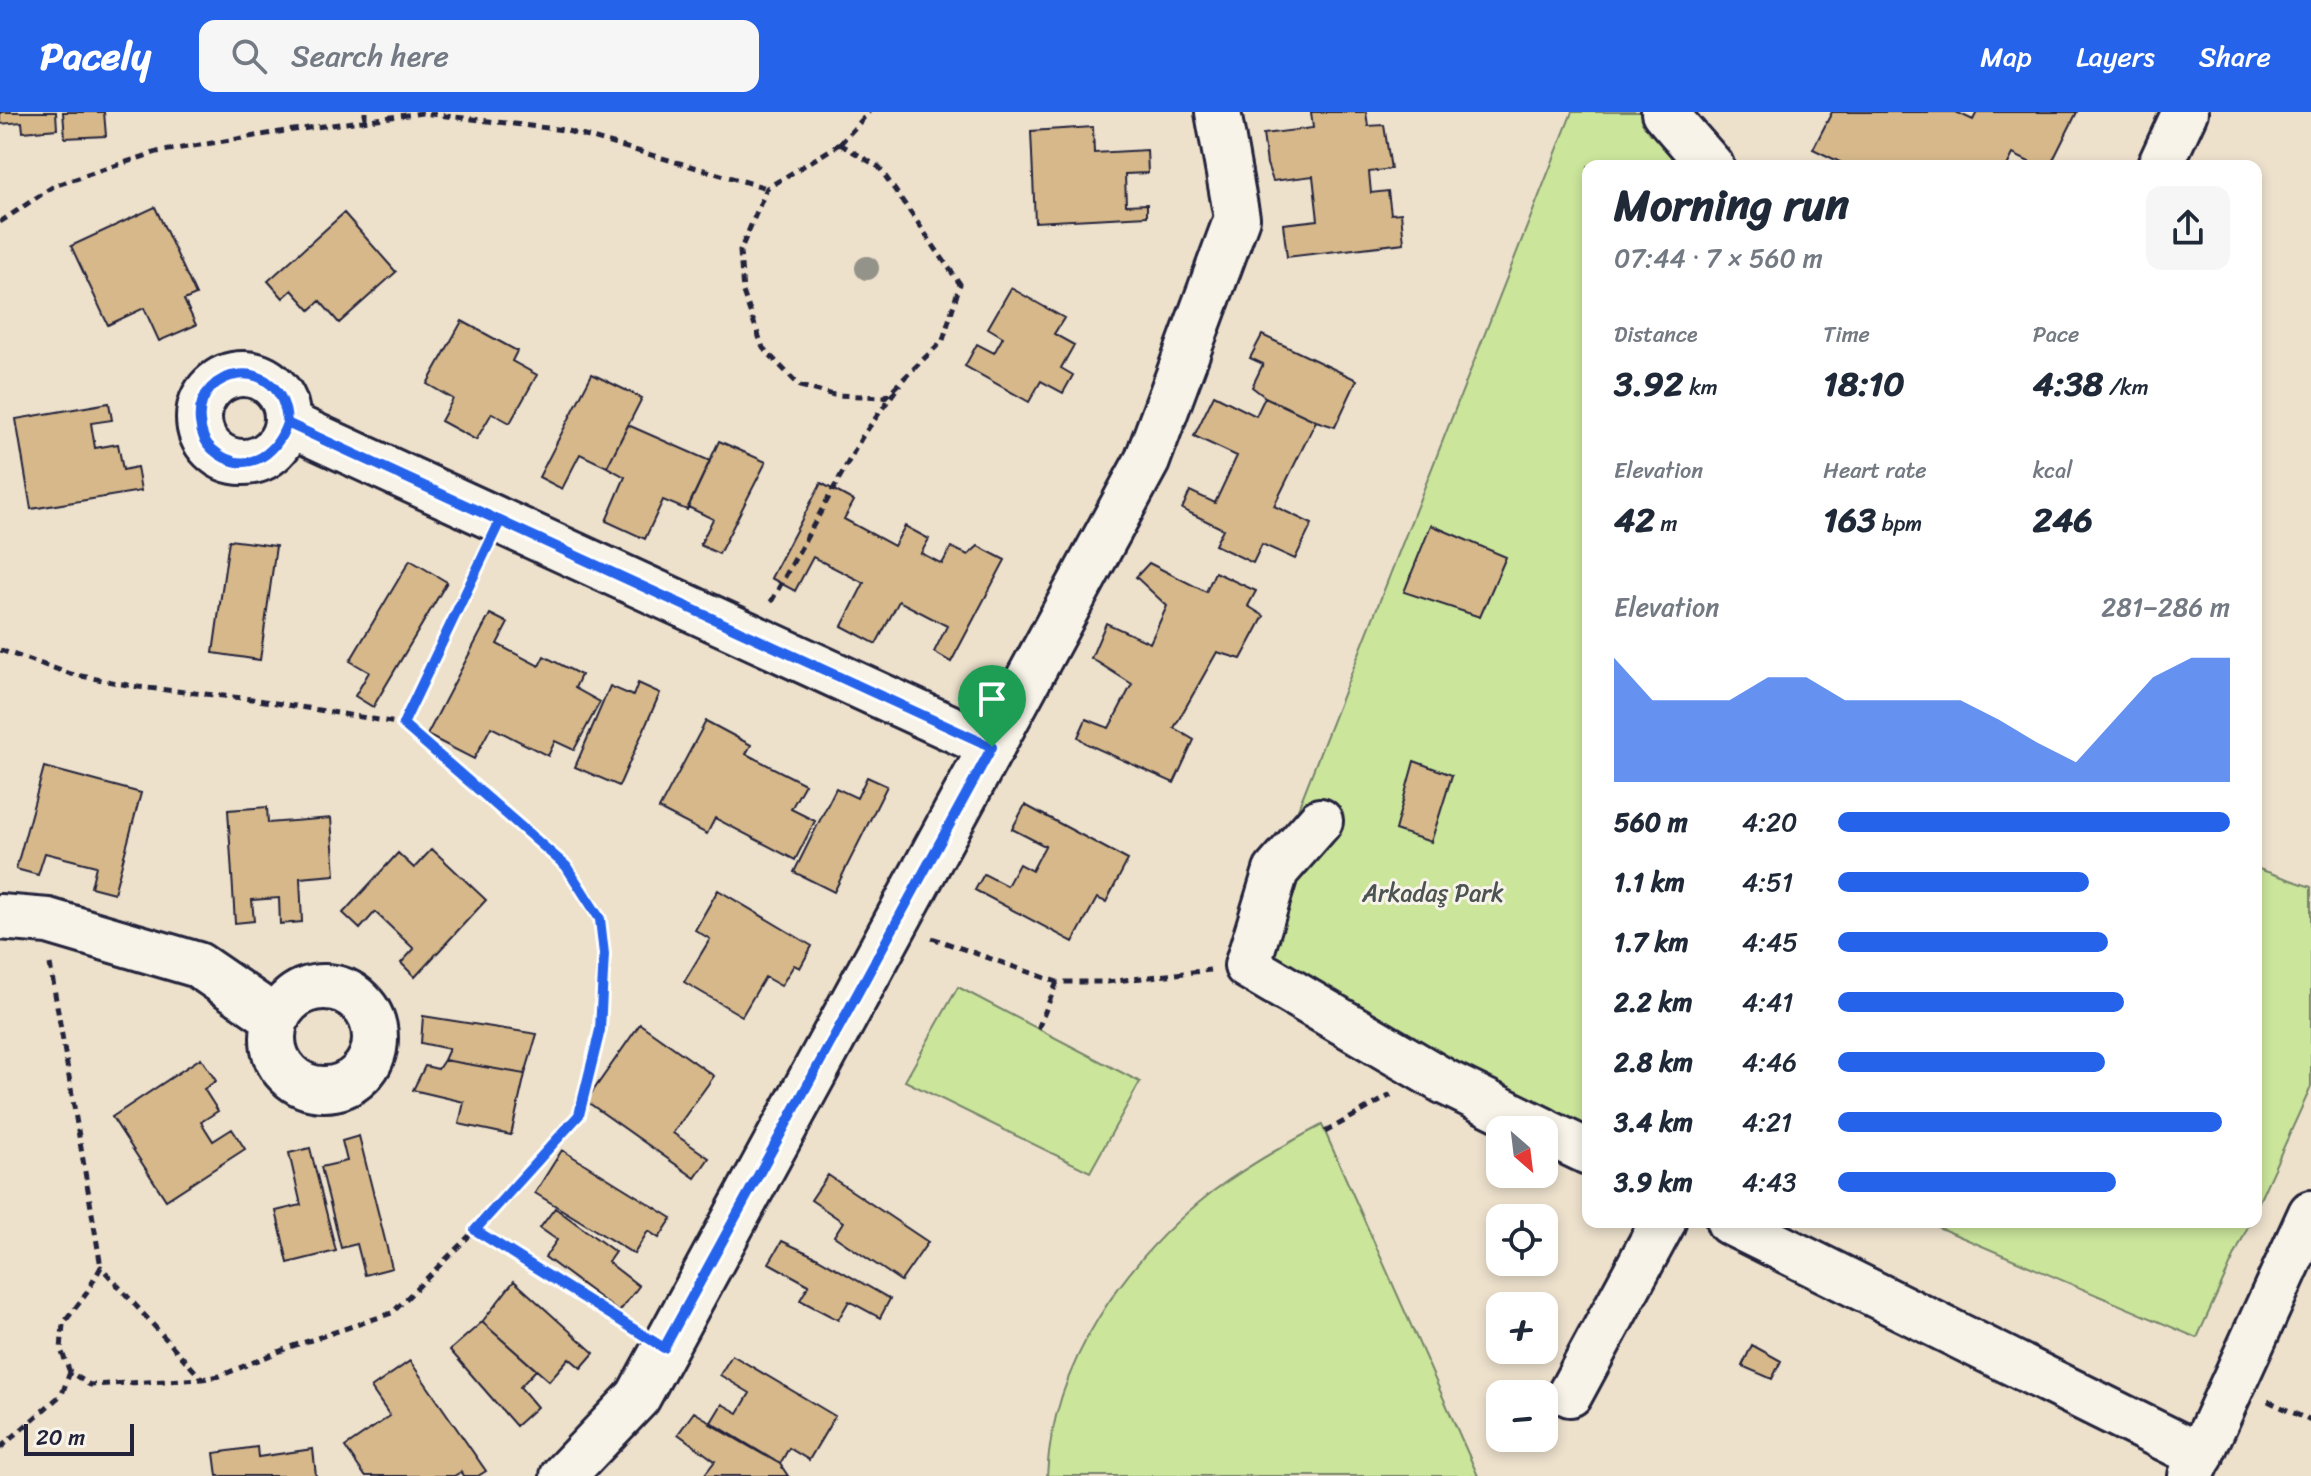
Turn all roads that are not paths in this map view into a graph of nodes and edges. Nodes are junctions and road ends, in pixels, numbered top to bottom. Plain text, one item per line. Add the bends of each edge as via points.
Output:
1 (1218, 112) edge
2 (1664, 112) edge
3 (2185, 112) edge
4 (1706, 160) edge
5 (2163, 160) edge
6 (287, 423) dead end
7 (992, 747) junction
8 (1320, 821) dead end
9 (0, 917) edge
10 (275, 1018) dead end
11 (1515, 1116) edge
12 (1558, 1137) edge
13 (1582, 1149) edge
14 (2311, 1213) edge
15 (1660, 1228) edge
16 (1740, 1228) edge
17 (1570, 1394) dead end
18 (2196, 1466) edge
19 (563, 1476) edge

1 - 7 lane via 1237,218 1147,461
2 - 4 lane
3 - 5 lane
6 - 7 lane
7 - 19 lane via 638,1397
8 - 11 lane via 1276,871 1247,966 1429,1073
9 - 10 lane via 43,921 198,965
12 - 13 lane
14 - 18 lane
15 - 17 lane
16 - 18 lane

